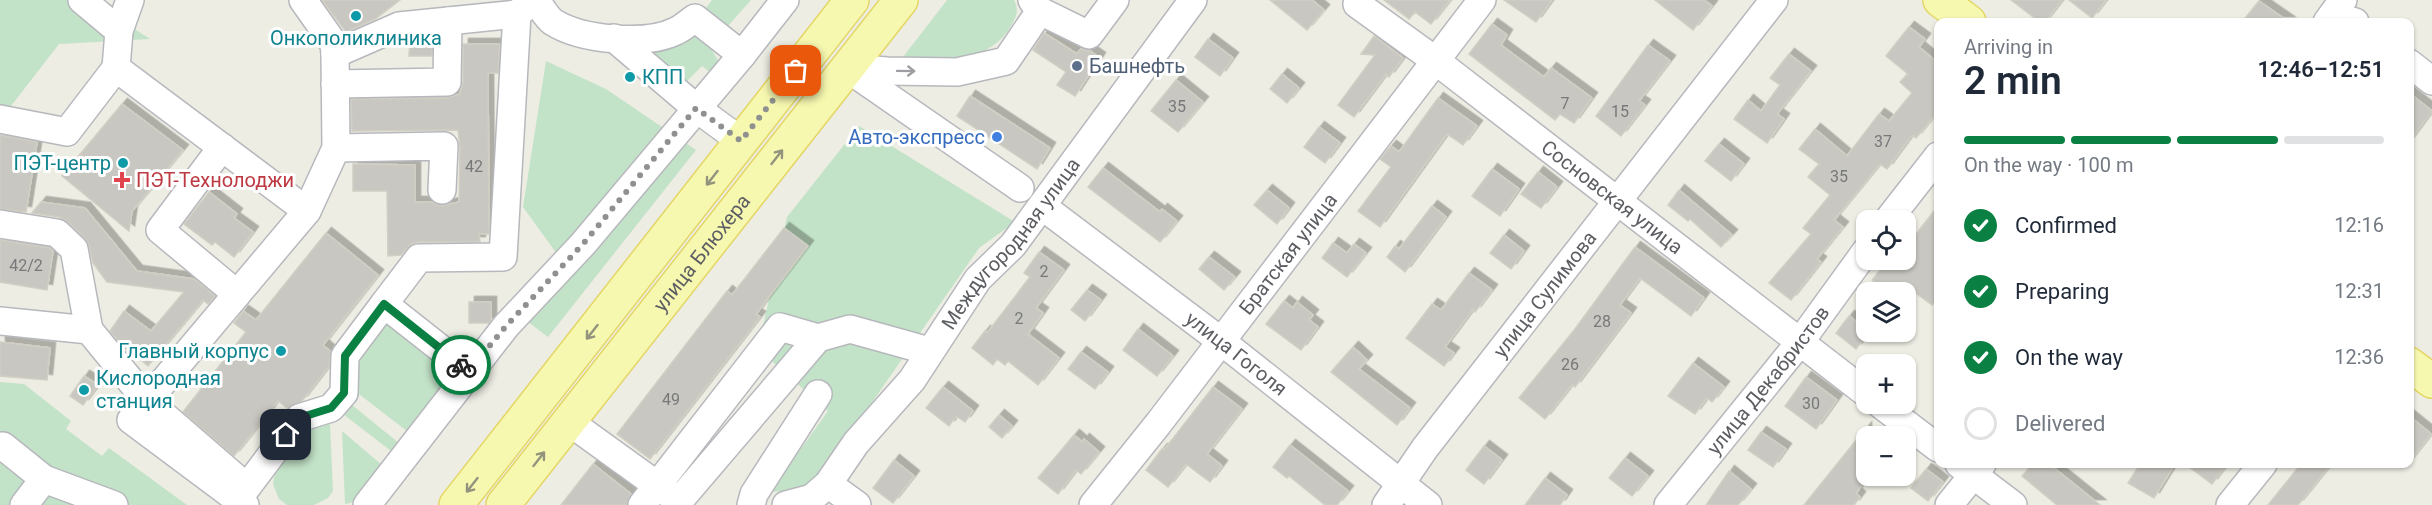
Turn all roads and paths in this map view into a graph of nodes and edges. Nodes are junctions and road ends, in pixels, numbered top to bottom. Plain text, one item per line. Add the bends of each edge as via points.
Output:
1 (82, 0) edge
2 (130, 0) edge
3 (303, 0) edge
4 (784, 0) edge
5 (852, 0) edge
6 (901, 0) edge
7 (1115, 0) edge
8 (1193, 0) edge
9 (1482, 0) edge
10 (1774, 0) edge
11 (1940, 0) edge
12 (1357, 4) dead end
13 (529, 5) edge
14 (1036, 6) edge
15 (1964, 18) edge
16 (448, 21) junction
17 (119, 31) junction
18 (614, 38) junction
19 (335, 54) junction
20 (742, 55) junction
21 (1436, 61) junction
22 (2414, 67) edge
23 (116, 68) junction
24 (848, 68) junction
25 (2432, 81) edge
26 (335, 84) junction
27 (696, 108) junction
28 (0, 119) edge
29 (741, 141) junction
30 (222, 147) junction
31 (336, 148) junction
32 (1934, 161) edge
33 (1020, 188) dead end
34 (442, 190) dead end
35 (1617, 203) junction
36 (1042, 206) junction
37 (1896, 210) edge
38 (307, 211) junction
39 (0, 224) edge
40 (1856, 265) edge
41 (237, 294) junction
42 (384, 304) junction
43 (0, 321) edge
44 (89, 330) junction
45 (818, 338) junction
46 (1221, 342) junction
47 (1800, 342) junction
48 (929, 351) junction
49 (2414, 368) edge
50 (469, 371) junction
51 (2432, 381) edge
52 (1856, 385) edge
53 (818, 394) dead end
54 (147, 401) junction
55 (1893, 414) edge
56 (568, 421) junction
57 (1934, 445) edge
58 (3, 446) dead end
59 (1970, 468) edge
60 (1972, 468) edge
61 (2260, 468) edge
62 (44, 479) junction
63 (828, 484) junction
64 (650, 495) edge
65 (1393, 495) edge
66 (243, 497) edge
67 (682, 503) edge
68 (24, 505) edge
69 (114, 505) edge
70 (367, 505) edge
71 (456, 505) edge
72 (503, 505) edge
73 (751, 505) edge
74 (786, 505) edge
75 (857, 505) edge
76 (1093, 505) edge
77 (1428, 505) edge
78 (1668, 505) edge
79 (1949, 505) edge
80 (2013, 505) edge
81 (2230, 505) edge

1 - 17 street
2 - 17 street
3 - 19 street via 334,44
4 - 20 street
5 - 29 main road, улица Блюхера
6 - 24 main road, улица Блюхера
7 - 14 street via 1089,34
8 - 36 street, Междугородная улица
9 - 21 street, Братская улица
10 - 35 street, улица Сулимова
11 - 15 main road
12 - 21 street, Сосновская улица
13 - 16 street
13 - 18 street via 582,34
13 - 42 street via 503,256 419,258
24 -> 14 street via 957,72 1006,61
16 - 19 street via 399,26
16 - 26 street via 447,82
17 - 23 street
18 - 20 street via 651,38 675,32 695,18
18 - 27 street
19 - 26 street
20 - 27 street
21 - 35 street, Сосновская улица
21 - 46 street, Братская улица
22 - 25 street
23 - 28 street via 67,132
23 - 30 street
24 - 33 street
56 -> 24 main road, улица Блюхера
26 - 31 street
27 - 29 street
27 - 50 street via 583,244
29 -> 71 main road, улица Блюхера
30 - 38 street
30 - 41 street via 160,230
31 - 34 street via 444,146
31 - 38 street
32 - 37 street
35 - 47 street, Сосновская улица
35 - 65 street, улица Сулимова via 1425,448
36 - 46 street, улица Гоголя
36 - 48 street, Междугородная улица via 1013,245 978,279
38 - 41 street
39 - 44 street via 57,233 74,249
40 - 47 street, улица Декабристов
41 - 54 street
42 - 50 street
42 - 66 street via 345,356 344,393 331,408 299,418
43 - 44 street
44 - 54 street
45 - 48 street via 850,329
45 - 64 street via 780,327
45 - 67 street
46 - 65 street, улица Гоголя
46 - 76 street, Братская улица
47 - 52 street, Сосновская улица
47 - 78 street, улица Декабристов
48 - 63 street, Междугородная улица via 912,380 856,443
49 - 51 main road
50 - 70 street
53 - 73 street via 754,494
54 - 66 street via 131,420
55 - 57 street
56 - 64 street
72 -> 56 main road, улица Блюхера
58 - 62 street
59 - 79 street
60 - 80 street
61 - 81 street
62 - 68 street
62 - 69 street
63 - 74 street via 812,498
63 - 75 street
64 - 67 street
65 - 77 street, улица Гоголя

